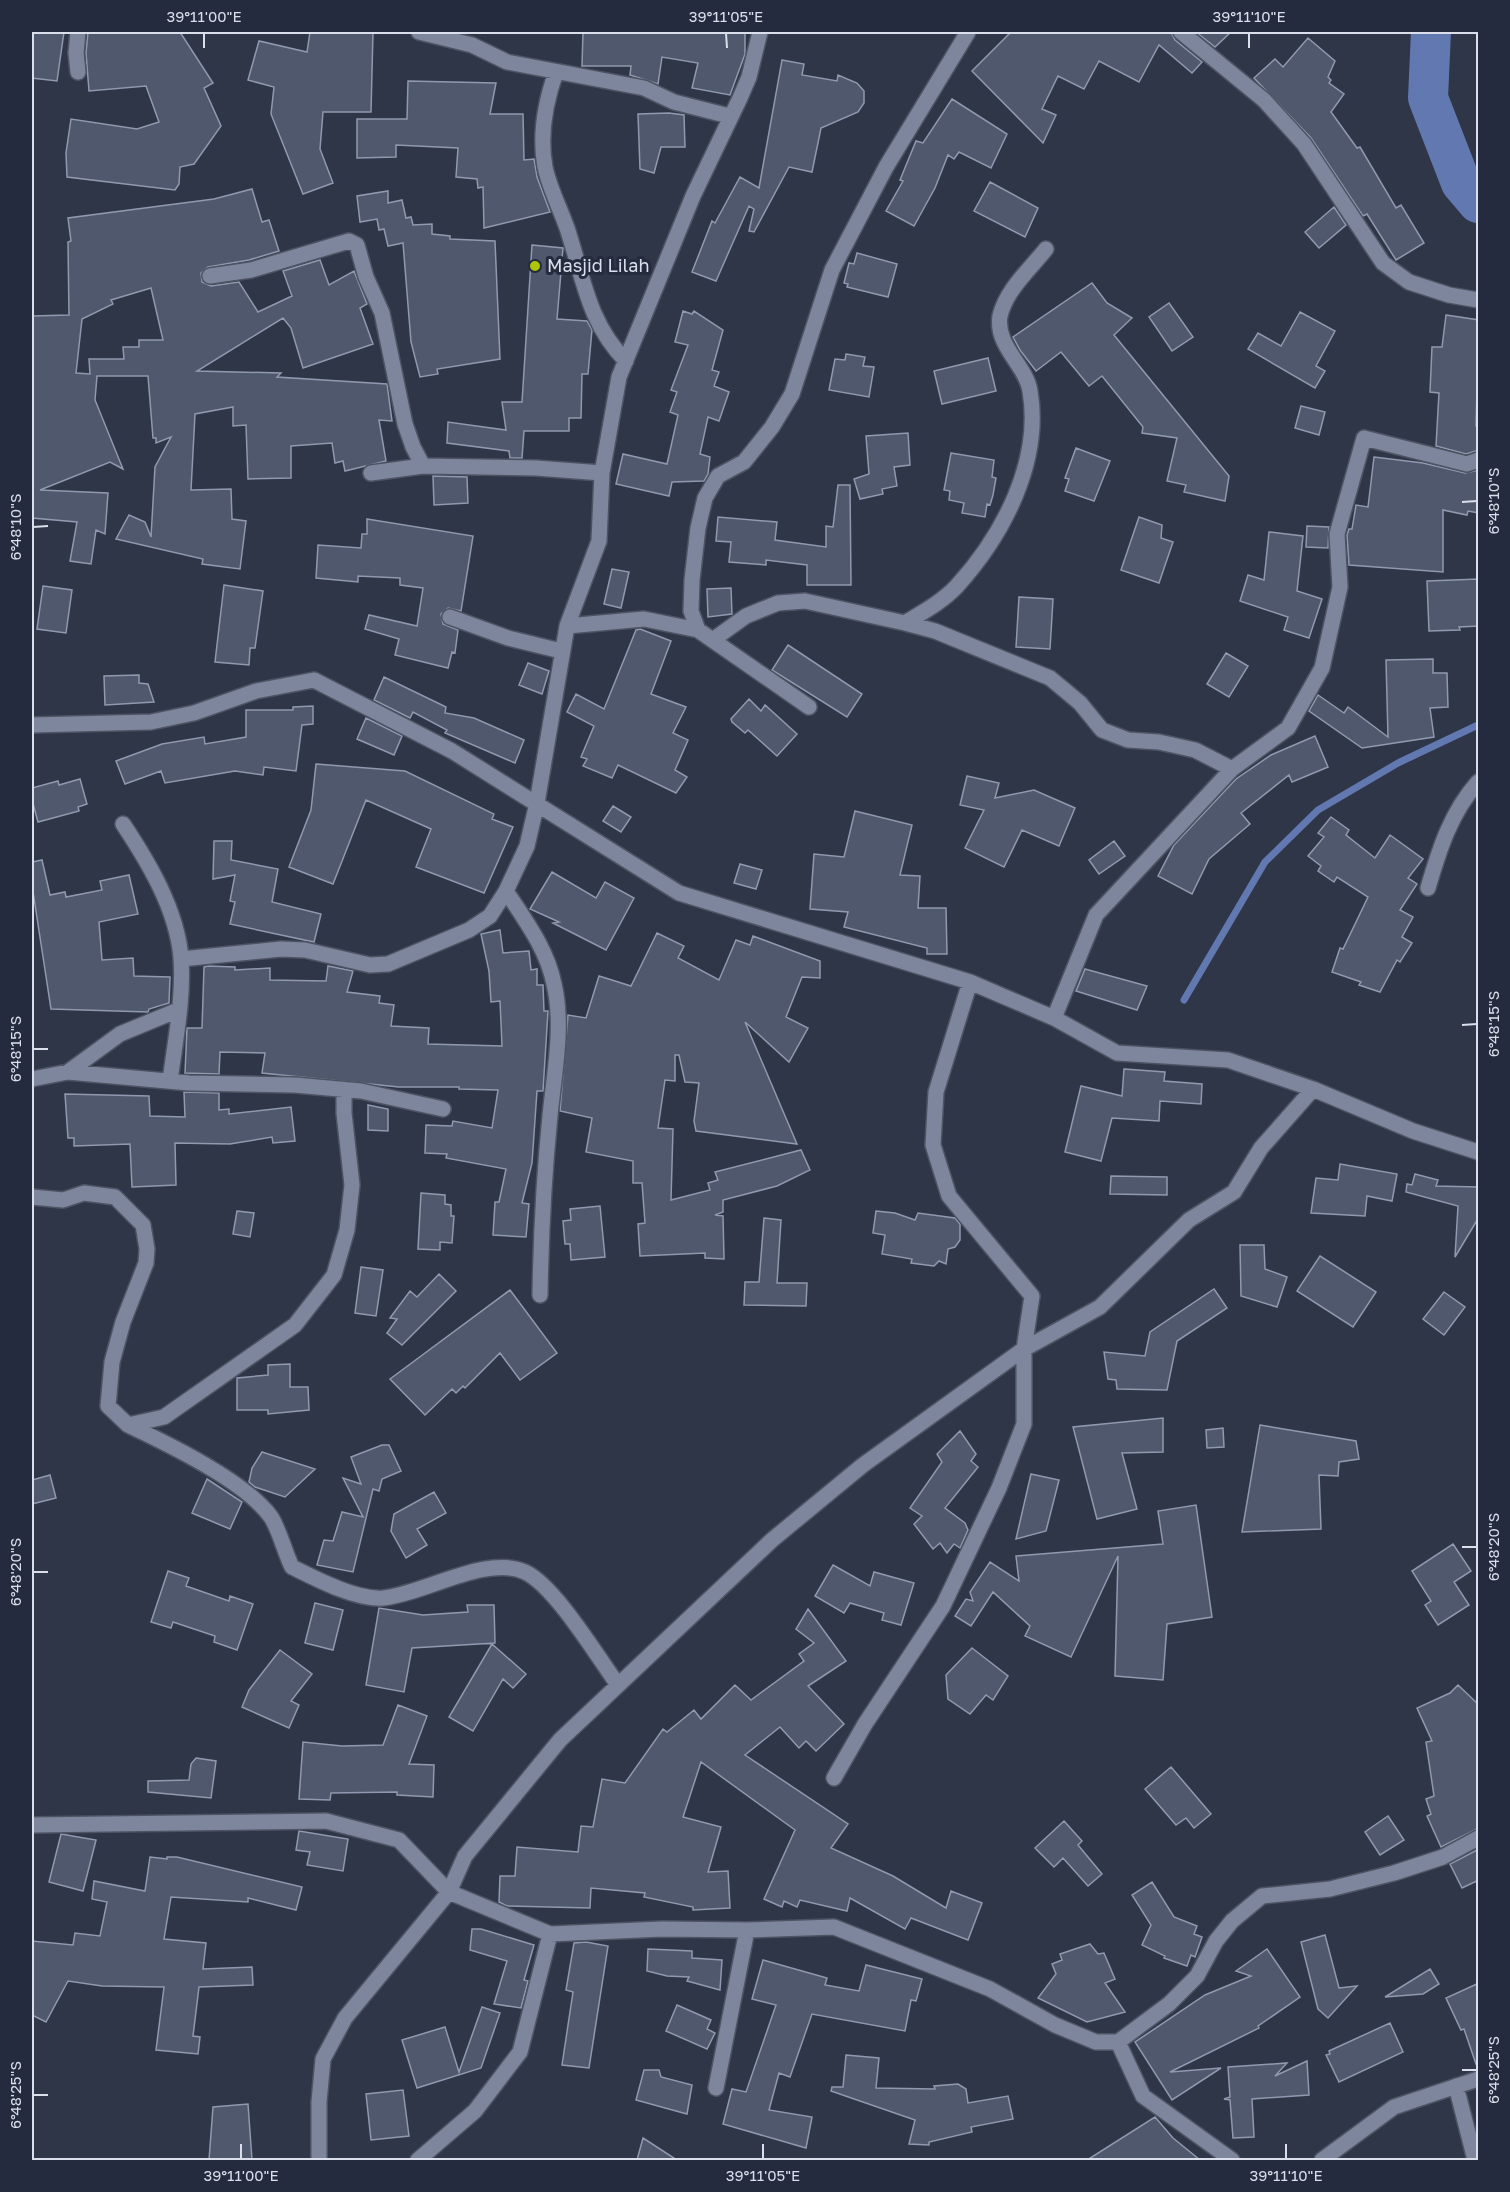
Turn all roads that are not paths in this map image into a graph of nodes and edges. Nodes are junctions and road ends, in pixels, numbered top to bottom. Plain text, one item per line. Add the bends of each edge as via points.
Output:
1 (78, 32) edge
2 (420, 32) edge
3 (760, 32) edge
4 (968, 32) edge
5 (1181, 32) edge
6 (78, 72) dead end
7 (556, 72) junction
8 (729, 116) junction
9 (1046, 249) dead end
10 (210, 276) dead end
11 (1479, 300) edge
12 (626, 361) junction
13 (1479, 460) edge
14 (423, 466) junction
15 (371, 473) dead end
16 (602, 473) junction
17 (450, 616) dead end
18 (905, 623) junction
19 (567, 626) junction
20 (698, 630) junction
21 (714, 639) junction
22 (561, 651) junction
23 (809, 707) dead end
24 (32, 725) edge
25 (1232, 769) junction
26 (1479, 782) edge
27 (537, 802) junction
28 (123, 824) dead end
29 (1428, 888) dead end
30 (506, 891) junction
31 (181, 959) junction
32 (970, 982) junction
33 (178, 1010) junction
34 (1054, 1018) junction
35 (68, 1072) junction
36 (32, 1078) edge
37 (170, 1082) junction
38 (1313, 1089) junction
39 (344, 1090) junction
40 (443, 1109) dead end
41 (1479, 1152) edge
42 (32, 1197) edge
43 (540, 1295) dead end
44 (1024, 1349) junction
45 (128, 1425) junction
46 (618, 1685) junction
47 (834, 1778) dead end
48 (32, 1825) edge
49 (1479, 1838) edge
50 (449, 1892) junction
51 (747, 1930) junction
52 (550, 1934) junction
53 (1118, 2042) junction
54 (1479, 2079) edge
55 (1456, 2086) junction
56 (716, 2088) dead end
57 (319, 2160) edge
58 (418, 2160) edge
59 (1232, 2160) edge
60 (1322, 2160) edge
61 (1474, 2160) edge

1 - 6 street
2 - 7 street via 472,45 507,62
3 - 8 street via 748,77
4 - 20 street via 886,167 832,270 792,394 744,462 718,476 705,498 692,580 691,611
5 - 11 street via 1264,100 1304,144 1383,263 1409,282
7 - 8 street via 644,88 674,102
7 - 12 street via 545,103 545,168 596,318 608,343
8 - 12 street
9 - 18 street via 1009,294 1000,317 1003,339 1030,388 1033,431 1017,494 991,540 956,587
10 - 14 street via 251,270 350,241 357,245 382,313 405,424
12 - 16 street via 619,377
13 - 25 street via 1467,464 1364,438 1337,534 1340,587 1322,668 1288,728
14 - 15 street
14 - 16 street
16 - 19 street via 598,541
17 - 22 street via 508,638
18 - 21 street via 805,601 778,603 746,616
18 - 25 street via 1050,678 1102,730 1128,740 1195,750
19 - 20 street via 644,619
19 - 22 street
20 - 21 street
21 - 23 street
22 - 27 street
24 - 27 street via 151,722 256,691 314,680 452,751
25 - 34 street via 1096,915
26 - 29 street via 1464,798 1452,821
27 - 30 street via 527,846
27 - 32 street via 679,893
28 - 31 street via 145,858 166,905
30 - 31 street via 490,916 469,930 388,964 370,965 305,950 281,949
30 - 43 street via 538,939 554,982 558,1007
31 - 33 street
32 - 34 street
32 - 44 street via 936,1092 933,1144 949,1196 1032,1296
33 - 35 street via 120,1034
33 - 37 street
34 - 38 street via 1117,1053 1228,1060
35 - 36 street
35 - 37 street
37 - 39 street
38 - 41 street via 1413,1131
38 - 44 street via 1261,1148 1234,1192 1189,1220 1100,1307
39 - 40 street
39 - 45 street via 352,1185 347,1230 334,1275 295,1326 164,1417
42 - 45 street via 63,1200 84,1193 115,1197 143,1225 146,1263 117,1342 108,1406
44 - 46 street via 972,1384 772,1540
44 - 47 street via 1024,1424 999,1488 943,1606
45 - 46 street via 200,1463 259,1503 272,1518 292,1567 333,1588 382,1598 492,1567 525,1571 548,1590
46 - 50 street via 560,1740 465,1856
48 - 50 street via 326,1821 399,1840
49 - 53 street via 1443,1857 1394,1873 1330,1889 1262,1896 1232,1921 1197,1976 1169,2004
50 - 52 street
50 - 57 street via 345,2018 323,2059
51 - 52 street
51 - 53 street via 834,1927 990,1989 1055,2025 1096,2042
51 - 56 street
52 - 58 street via 520,2052 475,2111
53 - 59 street via 1143,2096
54 - 55 street
55 - 60 street via 1394,2107
55 - 61 street

